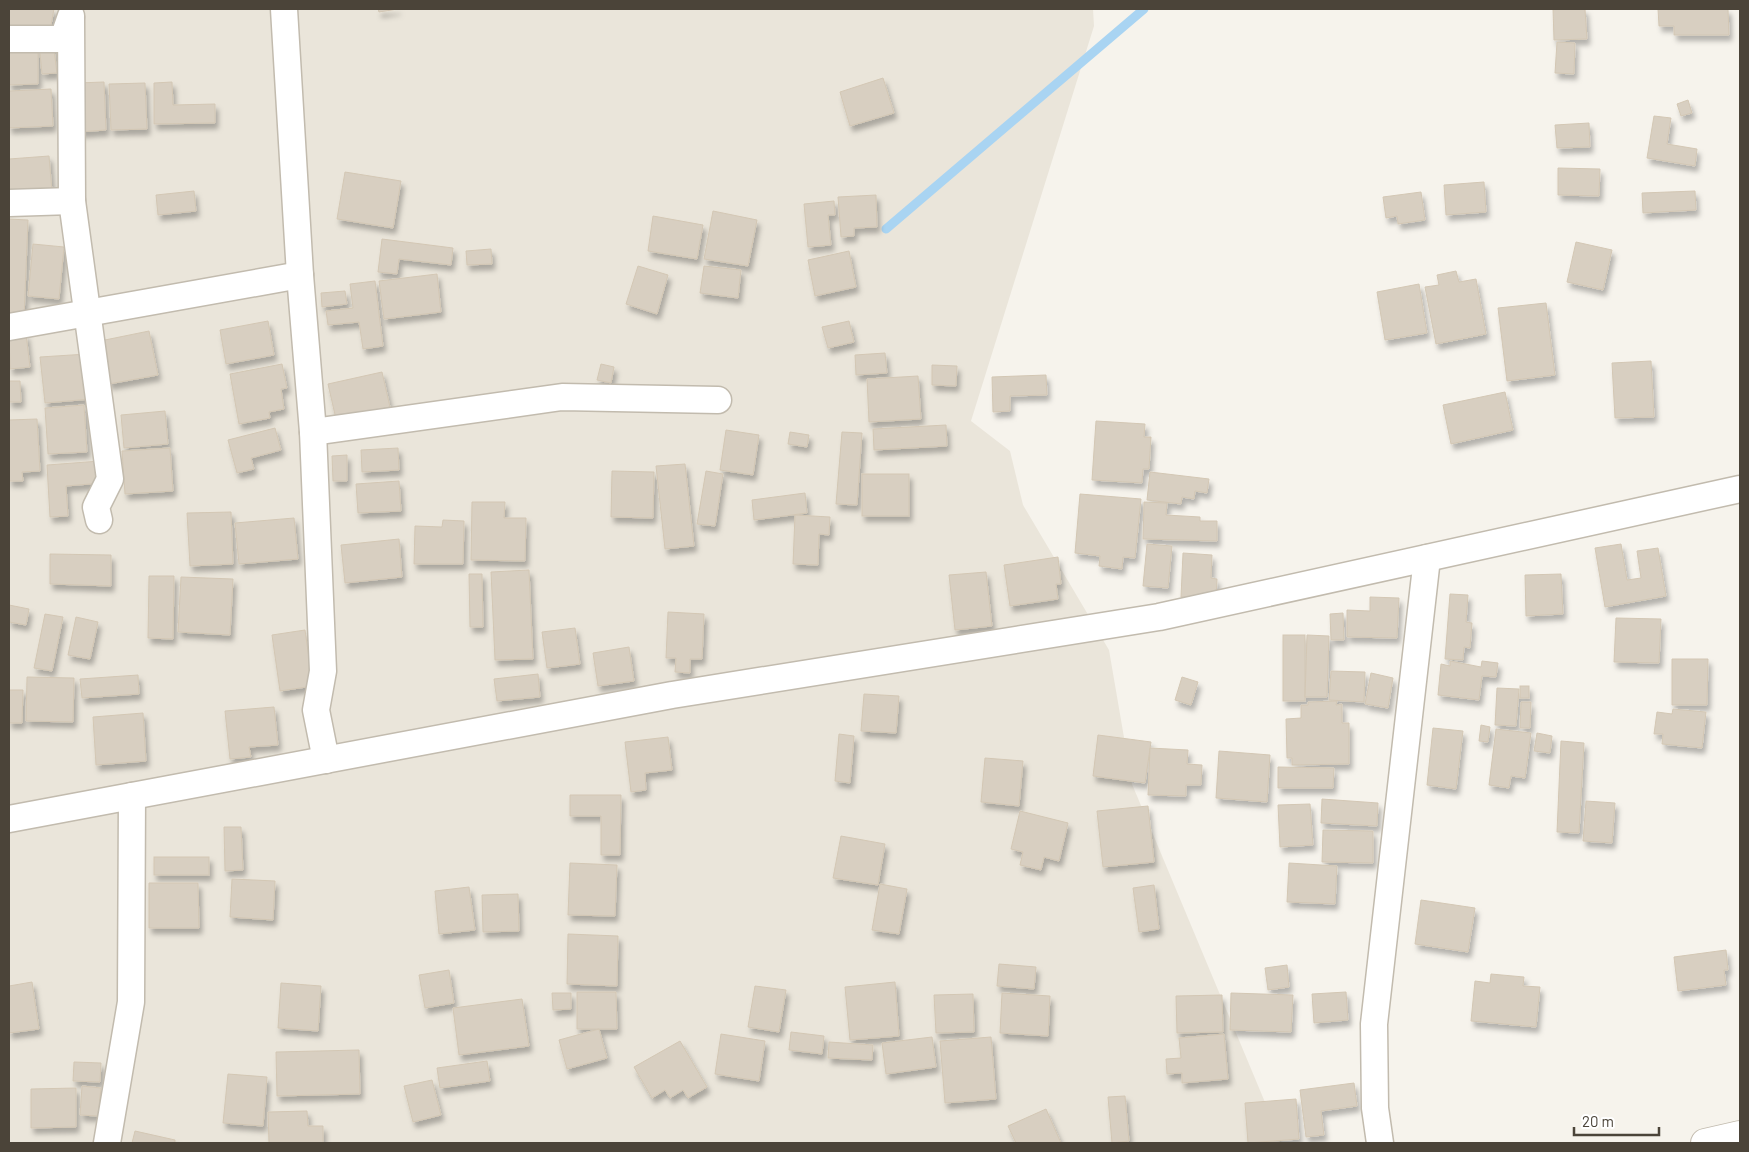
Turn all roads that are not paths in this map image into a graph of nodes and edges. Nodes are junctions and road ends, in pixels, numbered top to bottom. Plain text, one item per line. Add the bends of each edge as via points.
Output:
1 (284, 9) edge
2 (70, 14) edge
3 (9, 39) edge
4 (72, 201) junction
5 (9, 203) edge
6 (300, 275) junction
7 (87, 312) junction
8 (9, 327) edge
9 (718, 400) dead end
10 (314, 432) junction
11 (1740, 489) edge
12 (99, 520) dead end
13 (1427, 558) junction
14 (326, 760) junction
15 (132, 796) junction
16 (9, 819) edge
17 (1740, 1134) edge
18 (107, 1143) edge
19 (1380, 1143) edge
20 (1705, 1143) edge

1 - 6 street
2 - 3 street via 63,38
2 - 4 street
4 - 5 street
4 - 7 street
6 - 7 street
6 - 10 street
7 - 8 street
7 - 12 street via 110,479 96,507
9 - 10 street via 562,398
10 - 14 street via 323,671 316,710
11 - 13 street
13 - 14 street via 1159,617 672,695
13 - 19 street via 1374,1024 1375,1108
14 - 15 street
15 - 16 street
15 - 18 street via 131,1002
17 - 20 street

